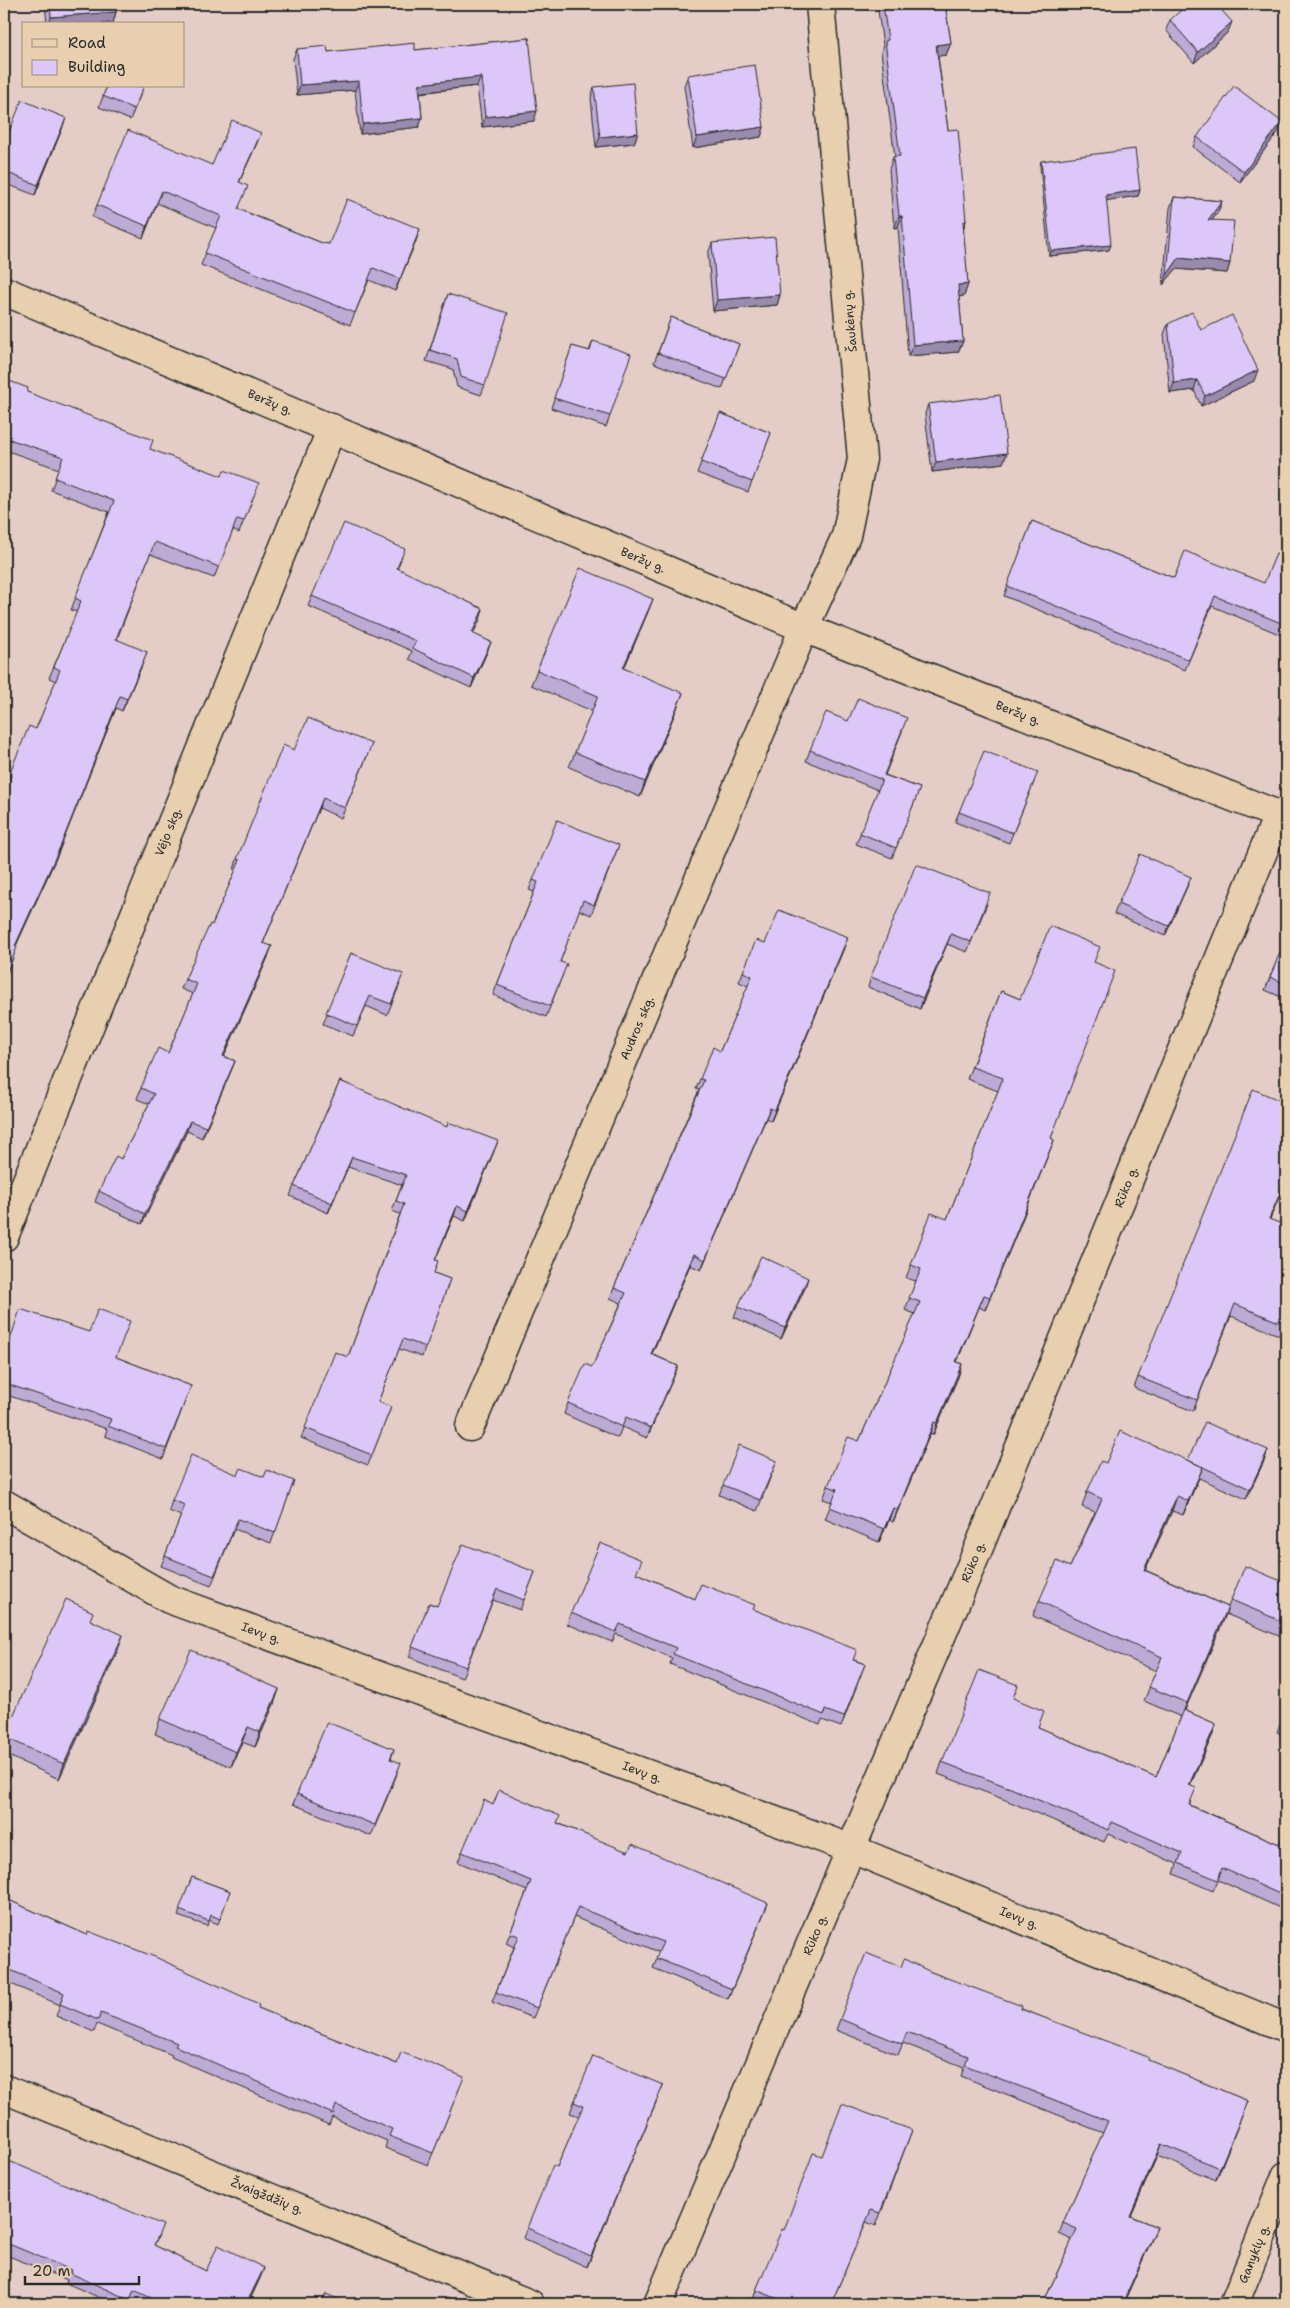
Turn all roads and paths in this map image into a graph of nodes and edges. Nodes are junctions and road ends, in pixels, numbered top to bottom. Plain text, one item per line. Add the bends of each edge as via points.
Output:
1 (820, 4) edge
2 (4, 291) edge
3 (332, 428) junction
4 (804, 628) junction
5 (1282, 817) edge
6 (4, 1237) edge
7 (470, 1427) dead end
8 (4, 1504) edge
9 (852, 1849) junction
10 (1286, 2028) edge
11 (4, 2089) edge
12 (1286, 2176) edge
13 (530, 2304) edge
14 (658, 2304) edge
15 (1234, 2304) edge

1 - 4 street, Šaukėnų g. via 862,459 846,536
2 - 3 street, Beržų g.
3 - 4 street, Beržų g.
3 - 6 street, Vėjo skg.
4 - 5 street, Beržų g.
4 - 7 street, Audros skg.
5 - 9 street, Rūko g.
8 - 9 street, Ievų g. via 169,1600
9 - 10 street, Ievų g.
9 - 14 street, Rūko g.
11 - 13 street, Žvaigždžių g.
12 - 15 street, Ganyklų g.

